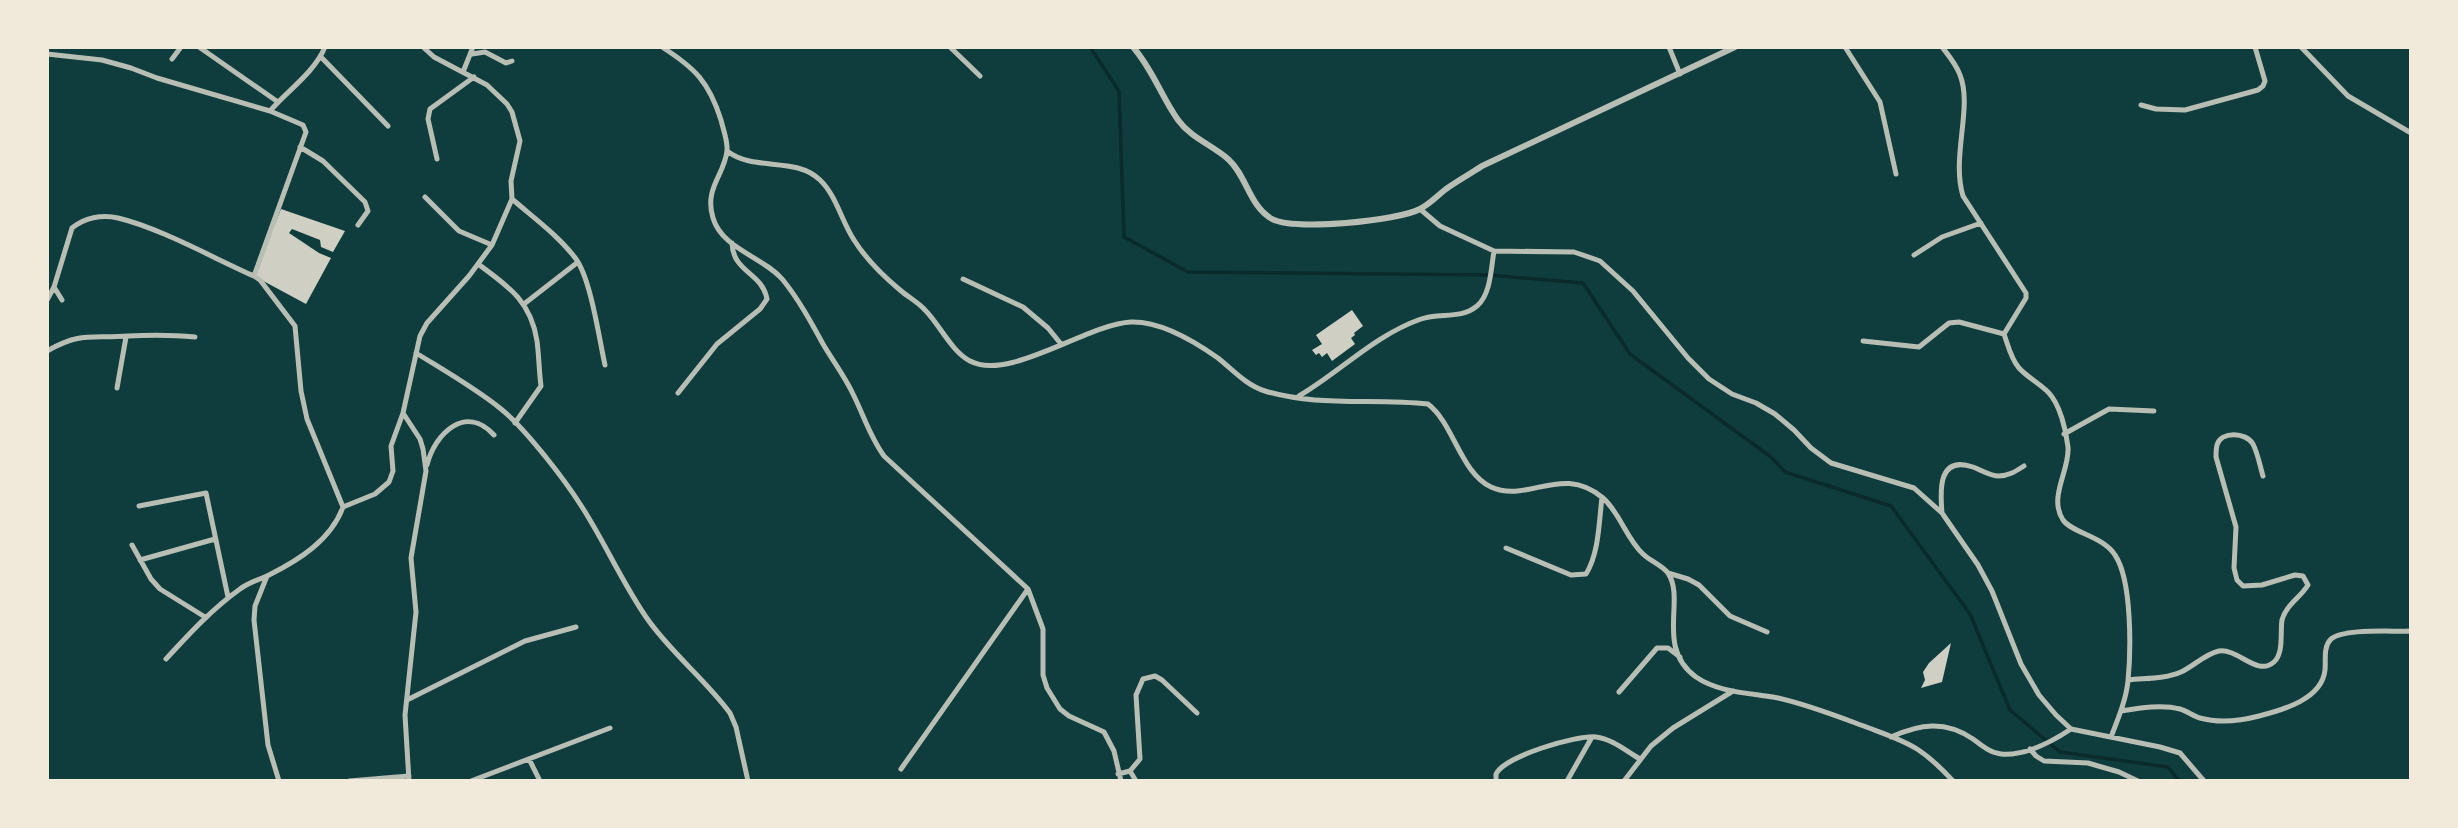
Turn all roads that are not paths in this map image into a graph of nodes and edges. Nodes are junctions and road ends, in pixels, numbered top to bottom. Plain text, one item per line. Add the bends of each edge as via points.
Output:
1 (181, 47) edge
2 (199, 47) edge
3 (325, 47) edge
4 (423, 47) edge
5 (662, 47) edge
6 (950, 47) edge
7 (1133, 47) edge
8 (1669, 47) edge
9 (1735, 47) edge
10 (1845, 47) edge
11 (1942, 47) edge
12 (2255, 47) edge
13 (2301, 47) edge
14 (472, 50) edge
15 (47, 54) edge
16 (321, 57) junction
17 (172, 59) dead end
18 (512, 61) dead end
19 (463, 72) junction
20 (1679, 74) junction
21 (980, 76) dead end
22 (474, 78) junction
23 (278, 102) junction
24 (2141, 105) dead end
25 (270, 111) junction
26 (387, 126) dead end
27 (2411, 133) edge
28 (300, 147) junction
29 (727, 151) junction
30 (437, 159) dead end
31 (1896, 174) dead end
32 (425, 197) dead end
33 (512, 200) junction
34 (1420, 209) junction
35 (1981, 223) junction
36 (358, 225) dead end
37 (732, 243) junction
38 (492, 244) junction
39 (1494, 251) junction
40 (1914, 255) dead end
41 (578, 261) junction
42 (478, 264) junction
43 (254, 276) junction
44 (963, 279) dead end
45 (54, 287) junction
46 (47, 300) edge
47 (62, 300) dead end
48 (524, 304) junction
49 (2004, 334) junction
50 (126, 337) junction
51 (195, 337) dead end
52 (1863, 341) dead end
53 (1061, 344) junction
54 (47, 351) edge
55 (416, 353) junction
56 (605, 365) dead end
57 (117, 388) dead end
58 (678, 393) dead end
59 (1297, 397) junction
60 (2154, 411) dead end
61 (403, 413) junction
62 (515, 423) junction
63 (2064, 433) junction
64 (494, 435) dead end
65 (2024, 466) dead end
66 (426, 471) junction
67 (2263, 476) dead end
68 (1602, 497) junction
69 (139, 506) dead end
70 (343, 508) junction
71 (1942, 513) junction
72 (215, 539) junction
73 (132, 545) dead end
74 (1506, 548) dead end
75 (140, 560) junction
76 (1668, 573) junction
77 (267, 576) junction
78 (1028, 589) junction
79 (228, 597) junction
80 (205, 617) junction
81 (576, 627) dead end
82 (2411, 631) edge
83 (1767, 632) dead end
84 (1680, 657) junction
85 (166, 659) dead end
86 (2128, 680) junction
87 (1733, 691) junction
88 (1619, 692) dead end
89 (407, 700) junction
90 (2121, 711) junction
91 (1197, 713) dead end
92 (610, 728) dead end
93 (2071, 729) junction
94 (1592, 737) junction
95 (1891, 737) junction
96 (2111, 737) junction
97 (2030, 749) junction
98 (1640, 759) junction
99 (529, 760) junction
100 (901, 769) dead end
101 (1130, 771) junction
102 (1118, 774) junction
103 (409, 778) edge
104 (279, 781) edge
105 (349, 781) edge
106 (471, 781) edge
107 (540, 781) edge
108 (748, 781) edge
109 (1121, 781) edge
110 (1136, 781) edge
111 (1496, 781) edge
112 (1567, 781) edge
113 (1624, 781) edge
114 (1953, 781) edge
115 (2138, 781) edge
116 (2204, 781) edge

1 - 17 street
2 - 23 street
3 - 16 street
4 - 19 street
5 - 29 street via 706,83
6 - 21 street
7 - 34 street via 1148,64 1178,121 1236,168 1261,210 1273,219 1290,225 1322,225
8 - 20 street
9 - 20 street
10 - 31 street via 1880,102
11 - 35 street via 1961,76 1964,92 1959,183
12 - 24 street via 2265,81 2258,90 2185,110
13 - 27 street via 2348,96
14 - 18 street
14 - 19 street
15 - 25 street via 102,60
16 - 23 street
16 - 26 street
19 - 22 street
20 - 34 street via 1482,166
22 - 30 street via 430,110
22 - 33 street via 499,95 512,112 520,141 511,181
23 - 25 street
25 - 28 street via 303,125 306,132
28 - 36 street via 323,161 365,202 368,211
28 - 43 street
29 - 37 street via 710,201 715,225
29 - 53 street via 747,161 808,171 822,181 866,258 923,307 971,362 1002,365
32 - 38 street via 459,232
33 - 38 street
33 - 41 street
34 - 39 street via 1440,226
35 - 40 street via 1953,231
35 - 49 street via 2026,293
37 - 58 street via 734,259 764,288 767,299 717,344
37 - 78 street via 771,268 797,299 884,456
38 - 42 street
39 - 59 street via 1487,293 1468,313 1423,318 1400,327
39 - 71 street via 1574,252 1600,261 1633,291 1709,379 1775,414 1831,463 1914,488
41 - 48 street
41 - 56 street
42 - 48 street
42 - 55 street via 427,323
43 - 45 street via 150,229 116,217 93,217 72,228
43 - 70 street via 295,326 307,419
44 - 53 street via 1023,307
45 - 46 street
45 - 47 street
48 - 62 street via 537,340 541,386
49 - 52 street via 1959,322 1949,323 1919,347
49 - 63 street via 2018,367 2053,399
50 - 51 street
50 - 54 street via 90,335
50 - 57 street
53 - 59 street via 1109,327 1148,323 1194,343 1260,390
55 - 61 street
55 - 62 street via 500,408
59 - 68 street via 1428,404 1488,485 1502,491 1565,482
60 - 63 street via 2109,409
61 - 66 street via 424,449
61 - 70 street via 391,446 389,482 375,494
62 - 108 street via 581,505 648,619 730,713
63 - 86 street via 2067,459 2059,489 2061,516 2068,525 2106,544 2122,568 2129,605
64 - 66 street via 481,423 453,425 432,450
65 - 71 street via 1998,476 1956,465 1940,481
66 - 89 street via 411,558 416,612
67 - 86 street via 2253,443 2245,436 2222,438 2216,457 2236,527 2237,580 2243,586 2262,585 2295,575 2303,576 2308,585 2286,610 2274,662 2264,667 2220,651 2175,674
68 - 74 street via 1586,574 1571,575
68 - 76 street via 1634,544
69 - 72 street via 206,493
70 - 77 street via 331,532
71 - 93 street via 1978,565 2039,695
72 - 75 street
72 - 79 street
73 - 75 street
75 - 80 street via 160,589
76 - 83 street via 1699,585 1730,616
76 - 84 street
77 - 79 street
77 - 104 street via 254,620 268,745
78 - 100 street
78 - 102 street via 1043,629 1047,688 1069,716 1104,732
79 - 80 street
80 - 85 street
81 - 89 street via 525,641
82 - 90 street via 2342,634 2330,640 2319,687 2306,699 2258,717 2223,721 2159,707
84 - 87 street via 1698,678
84 - 88 street via 1668,648 1657,648
86 - 90 street
87 - 95 street via 1797,702
87 - 98 street via 1673,728
89 - 103 street
90 - 96 street
91 - 101 street via 1162,680 1155,676 1143,679 1136,705 1140,759
92 - 99 street
93 - 96 street
93 - 97 street
94 - 98 street via 1613,742
94 - 111 street via 1566,740 1502,765
94 - 112 street
95 - 97 street via 1921,726 1945,726 2001,754
95 - 114 street via 1936,762
96 - 116 street via 2180,753
97 - 115 street via 2044,761 2088,763
98 - 113 street
99 - 106 street
99 - 107 street
101 - 102 street
101 - 110 street
102 - 109 street
103 - 105 street

